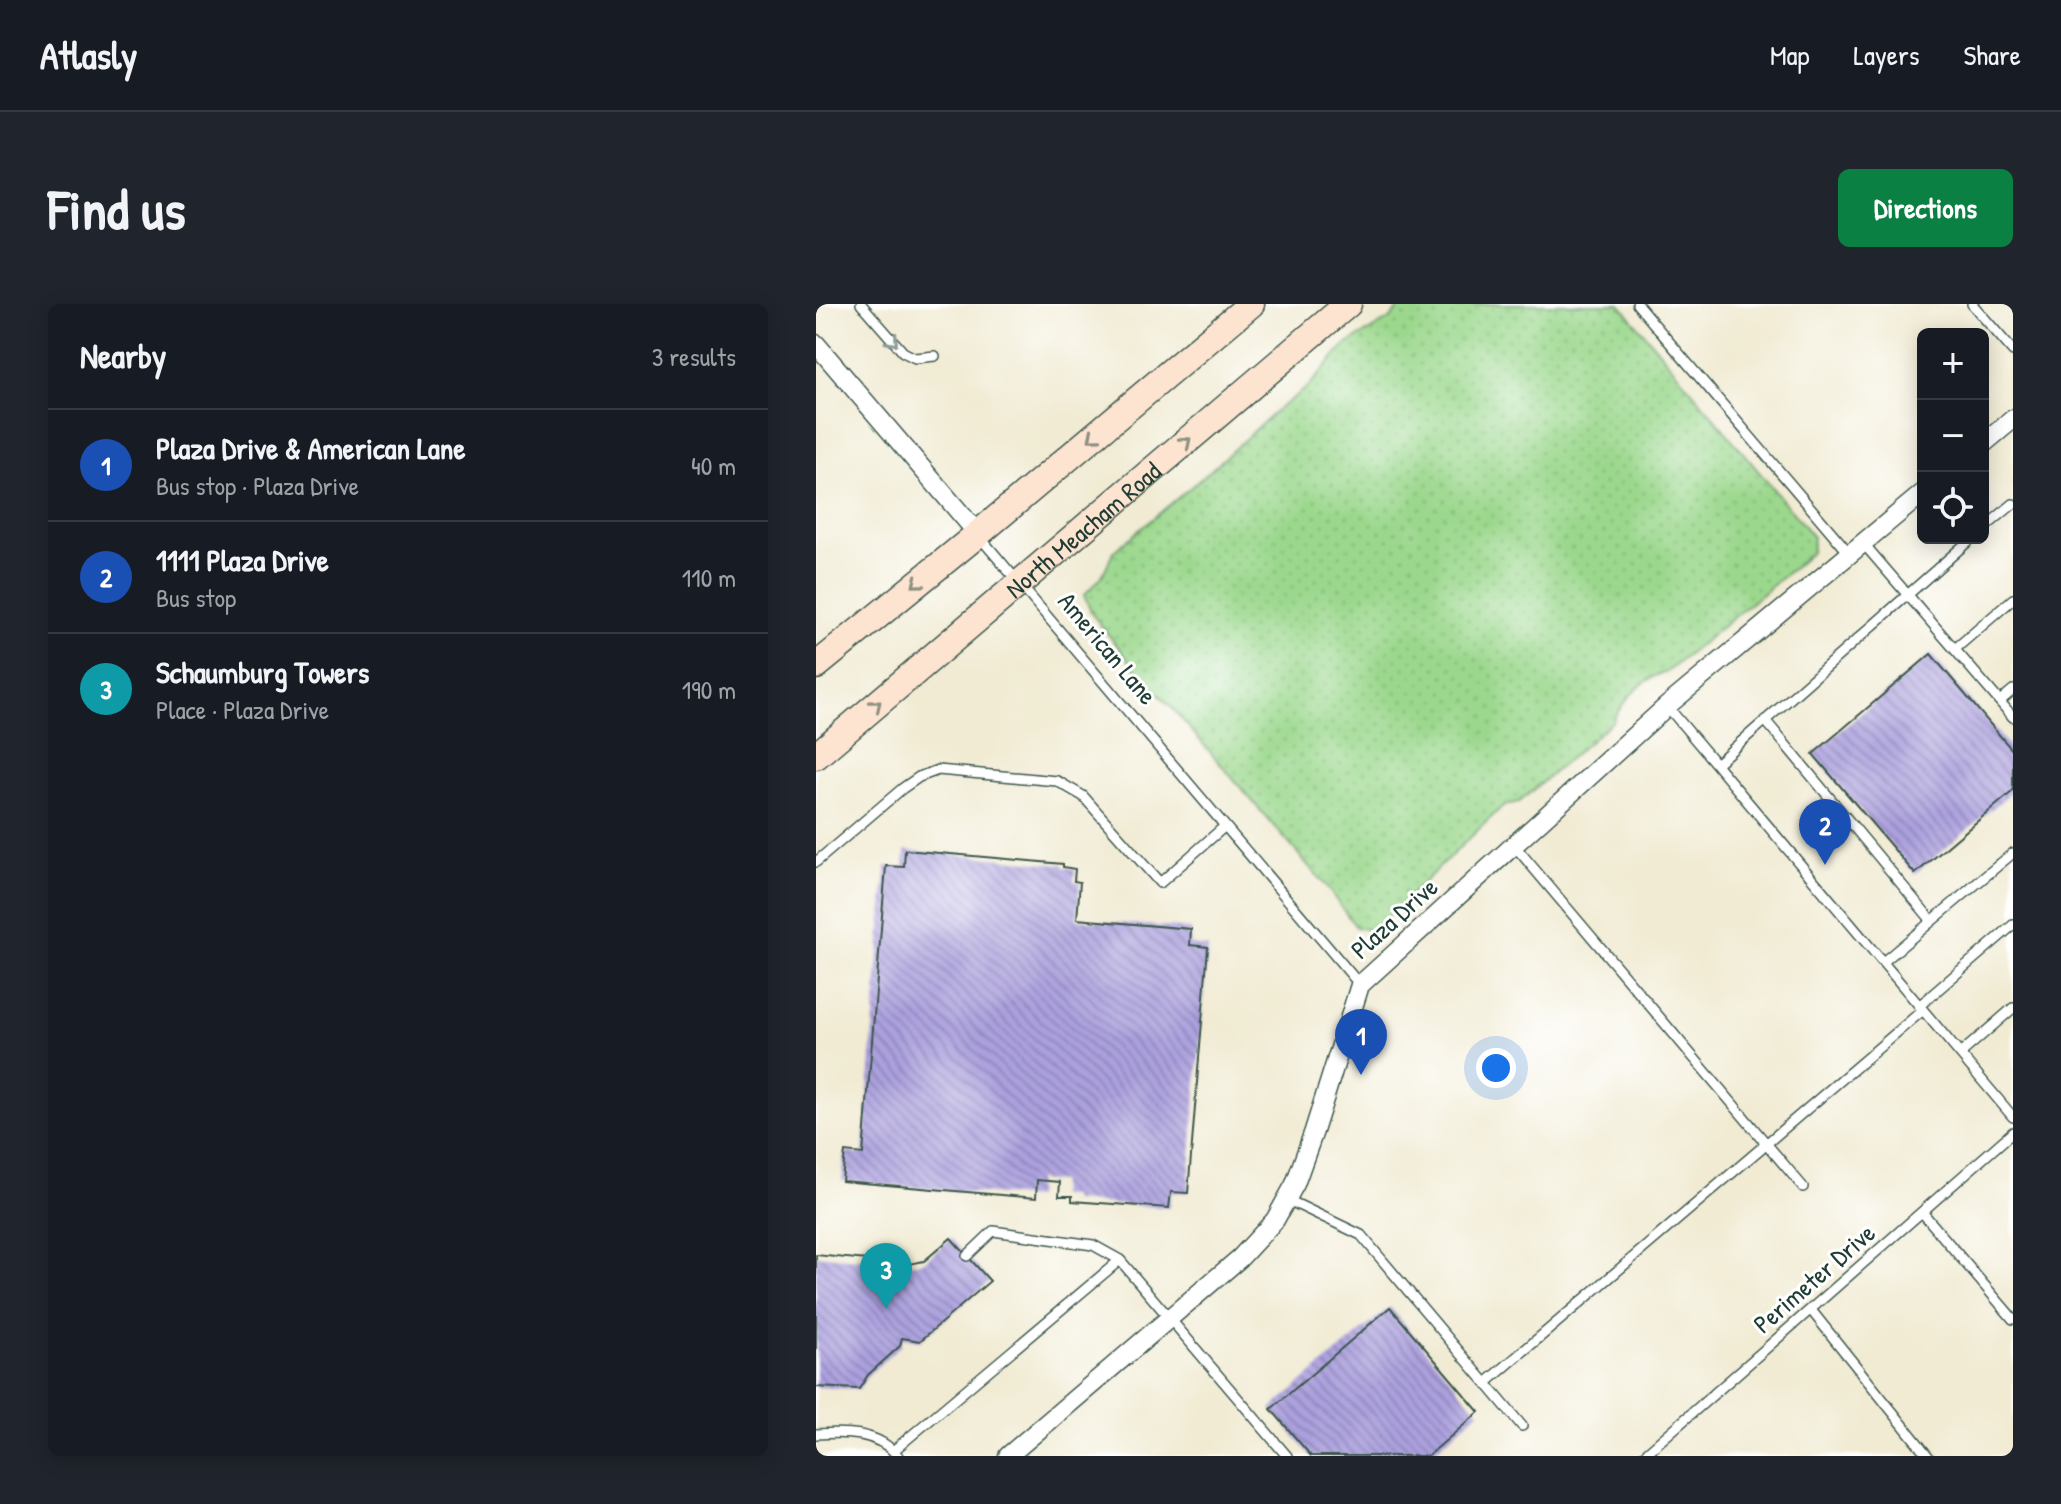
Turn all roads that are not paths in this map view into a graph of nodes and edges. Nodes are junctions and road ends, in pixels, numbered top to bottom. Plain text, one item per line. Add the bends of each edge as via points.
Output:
1 (861, 304) edge
2 (1251, 304) edge
3 (1348, 304) edge
4 (1637, 304) edge
5 (1972, 304) edge
6 (816, 344) edge
7 (2013, 351) edge
8 (935, 356) dead end
9 (2013, 419) edge
10 (1989, 439) edge
11 (1917, 498) edge
12 (2013, 504) edge
13 (1989, 524) edge
14 (978, 534) junction
15 (1965, 544) edge
16 (1857, 548) junction
17 (1020, 584) junction
18 (1907, 593) junction
19 (2013, 599) edge
20 (1955, 649) junction
21 (816, 666) edge
22 (2013, 690) edge
23 (2000, 701) junction
24 (1667, 706) junction
25 (2013, 717) edge
26 (1765, 720) junction
27 (816, 756) edge
28 (1716, 764) junction
29 (1225, 826) junction
30 (1514, 845) junction
31 (2013, 853) edge
32 (816, 862) edge
33 (1932, 921) junction
34 (2013, 925) edge
35 (1883, 962) junction
36 (1360, 985) junction
37 (1921, 1008) junction
38 (2013, 1008) edge
39 (1960, 1054) junction
40 (2013, 1117) edge
41 (2013, 1132) edge
42 (1766, 1143) junction
43 (1803, 1187) dead end
44 (1286, 1199) junction
45 (1922, 1212) junction
46 (967, 1256) dead end
47 (1120, 1260) junction
48 (1811, 1310) junction
49 (2013, 1319) edge
50 (1169, 1321) junction
51 (1486, 1383) junction
52 (1522, 1426) dead end
53 (816, 1434) edge
54 (895, 1453) edge
55 (1008, 1456) edge
56 (1287, 1456) edge
57 (1643, 1456) edge
58 (1928, 1456) edge

1 -> 8 lane via 903,352 915,358
2 -> 14 main road
17 -> 3 main road, North Meacham Road
4 - 16 lane
5 - 7 lane
6 - 14 street, American Lane
9 - 10 street
11 - 16 street, Plaza Drive
12 - 13 lane
14 - 17 lane, American Lane
14 -> 21 main road
15 - 18 lane
16 - 18 lane
16 - 24 street, Plaza Drive
27 -> 17 main road, North Meacham Road
17 - 29 lane, American Lane
18 - 20 lane
18 - 26 lane
19 - 20 lane
20 - 23 lane
22 - 23 lane
23 - 25 lane
24 - 28 lane
24 - 30 street, Plaza Drive
26 - 28 lane
26 - 33 lane
28 - 35 lane
29 - 32 lane via 1160,883 1083,796 1057,781 938,770 903,788
29 - 36 lane, American Lane
30 - 36 street, Plaza Drive
30 - 42 lane
31 - 33 lane
33 - 35 lane
34 - 37 lane
35 - 37 lane
36 - 44 street, Plaza Drive via 1314,1131
37 - 39 lane
37 - 42 lane
38 - 39 lane
39 - 40 lane
41 - 45 lane, Perimeter Drive
42 - 43 lane
42 - 51 lane
44 - 50 street, Plaza Drive via 1275,1220 1240,1258
44 - 51 lane via 1361,1235
45 - 48 lane, Perimeter Drive
45 - 49 lane
46 - 47 lane via 993,1231 1093,1245
47 - 50 lane
47 - 54 lane
48 - 57 lane, Perimeter Drive
48 - 58 lane
50 - 55 street, Plaza Drive
50 - 56 lane
51 - 52 lane
53 - 54 lane via 873,1437

